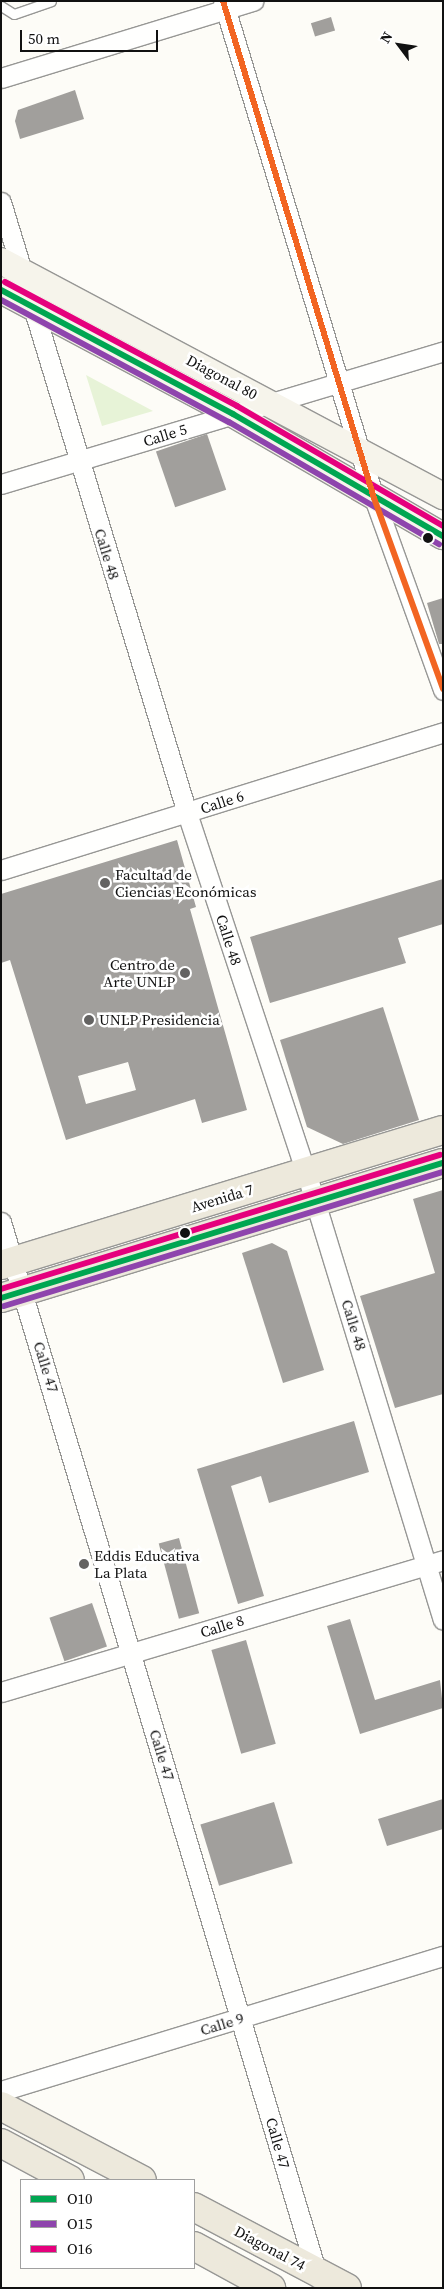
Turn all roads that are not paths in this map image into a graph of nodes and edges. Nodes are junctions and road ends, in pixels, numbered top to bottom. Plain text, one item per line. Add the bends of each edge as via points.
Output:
1 (51, 1) edge
2 (252, 1) edge
3 (35, 4) edge
4 (224, 5) edge
5 (1, 6) edge
6 (1, 78) edge
7 (1, 202) edge
8 (1, 261) edge
9 (24, 273) junction
10 (1, 290) edge
11 (34, 307) junction
12 (443, 351) edge
13 (340, 383) junction
14 (272, 404) junction
15 (232, 414) junction
16 (360, 451) junction
17 (78, 460) junction
18 (1, 484) edge
19 (443, 496) edge
20 (374, 498) junction
21 (443, 536) edge
22 (443, 690) edge
23 (443, 732) edge
24 (187, 813) junction
25 (1, 870) edge
26 (443, 1130) edge
27 (443, 1163) edge
28 (306, 1172) junction
29 (315, 1202) junction
30 (1, 1222) edge
31 (7, 1263) edge
32 (12, 1295) edge
33 (435, 1562) edge
34 (443, 1620) edge
35 (131, 1653) junction
36 (1, 1692) edge
37 (443, 1956) edge
38 (242, 2018) junction
39 (1, 2091) edge
40 (1, 2106) edge
41 (1, 2143) edge
42 (68, 2179) edge
43 (140, 2179) edge
44 (195, 2208) edge
45 (195, 2247) edge
46 (320, 2280) edge
47 (271, 2288) edge
48 (346, 2288) edge

1 - 3 lane
2 - 4 street
3 - 5 lane via 14,14
4 - 6 street
4 - 13 street
7 - 9 street, Calle 48
8 - 9 main road, Diagonal 80
9 - 11 street, Calle 48
9 - 14 main road, Diagonal 80
10 - 11 main road, Diagonal 80
11 - 15 main road, Diagonal 80
11 - 17 street, Calle 48
12 - 13 street, Calle 5
13 - 14 street, Calle 5
13 - 16 street
14 - 15 street, Calle 5
14 - 16 main road, Diagonal 80
15 - 17 street, Calle 5
15 - 20 main road, Diagonal 80
16 - 19 main road, Diagonal 80
16 - 20 street
17 - 18 street, Calle 5
17 - 24 street, Calle 48
20 - 21 main road, Diagonal 80
20 - 22 street
23 - 24 street, Calle 6
24 - 25 street, Calle 6
24 - 28 street, Calle 48
26 - 28 main road, Avenida 7
27 - 29 main road, Avenida 7
28 - 29 street, Calle 48
28 - 31 main road, Avenida 7
29 - 32 main road, Avenida 7
29 - 33 street, Calle 48
30 - 31 street, Calle 47
31 - 32 street, Calle 47
32 - 35 street, Calle 47
33 - 34 street, Calle 48
33 - 35 street, Calle 8
35 - 36 street, Calle 8
35 - 38 street, Calle 47
37 - 38 street, Calle 9
38 - 39 street, Calle 9
38 - 46 street, Calle 47
40 - 43 main road
41 - 42 main road
44 - 46 main road, Diagonal 74
45 - 47 main road
46 - 48 main road, Diagonal 74

